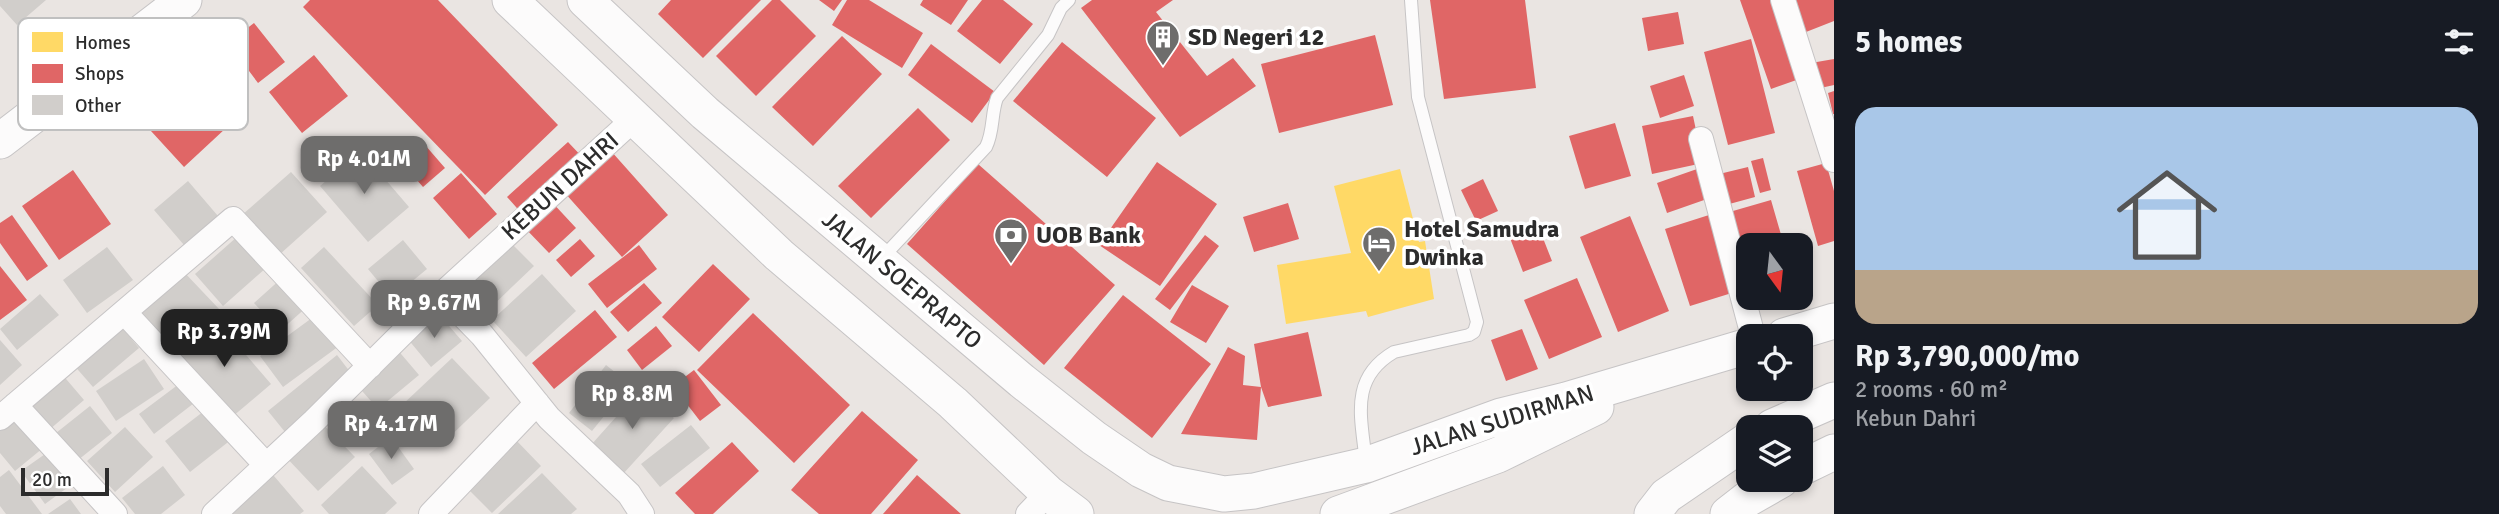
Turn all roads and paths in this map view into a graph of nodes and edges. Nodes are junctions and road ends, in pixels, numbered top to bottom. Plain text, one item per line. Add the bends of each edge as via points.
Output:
1 (184, 0) edge
2 (510, 0) edge
3 (585, 0) edge
4 (1069, 0) edge
5 (1411, 0) edge
6 (1783, 0) edge
7 (161, 18) edge
8 (634, 119) junction
9 (18, 127) edge
10 (1701, 139) dead end
11 (0, 141) edge
12 (1834, 160) edge
13 (880, 261) junction
14 (442, 295) junction
15 (125, 313) junction
16 (1834, 321) edge
17 (1750, 324) edge
18 (1813, 327) edge
19 (1736, 349) edge
20 (370, 366) junction
21 (1644, 376) junction
22 (1834, 400) edge
23 (537, 403) junction
24 (7, 412) edge
25 (1800, 415) edge
26 (1736, 448) edge
27 (1834, 452) edge
28 (1813, 462) edge
29 (1366, 464) junction
30 (266, 465) junction
31 (1254, 491) joint
32 (1760, 492) edge
33 (1038, 503) edge
34 (1661, 511) edge
35 (115, 514) edge
36 (214, 514) edge
37 (431, 514) edge
38 (642, 514) edge
39 (1076, 514) edge
40 (1338, 514) edge
41 (1728, 514) edge

1 - 7 main road
2 - 8 main road
3 - 13 main road, JALAN SOEPRAPTO via 705,113
4 - 13 lane via 1060,8 1048,35 998,98 986,147
5 - 29 lane via 1418,97 1477,321 1469,335 1394,352 1368,374 1360,399
6 - 12 street
8 - 14 street, KEBUN DAHRI
8 - 33 main road via 779,254 953,403
9 - 11 main road
10 - 17 street
13 - 31 main road, JALAN SOEPRAPTO via 1022,381 1141,470 1168,484 1199,490 1224,494
14 - 20 street, KEBUN DAHRI
14 - 23 street via 482,335
15 - 20 street via 233,219
15 - 24 street
15 - 30 street
16 - 18 main road
19 - 21 main road, JALAN SUDIRMAN
20 - 30 street, KEBUN DAHRI
21 - 29 main road, JALAN SUDIRMAN via 1501,416
21 - 40 main road via 1588,412 1498,455
22 - 25 main road
23 - 37 street
23 - 38 street via 629,494
24 - 35 street
26 - 34 main road via 1666,496
27 - 28 main road
29 - 31 main road, JALAN SUDIRMAN
30 - 36 street, KEBUN DAHRI
32 - 41 main road
33 - 39 main road

